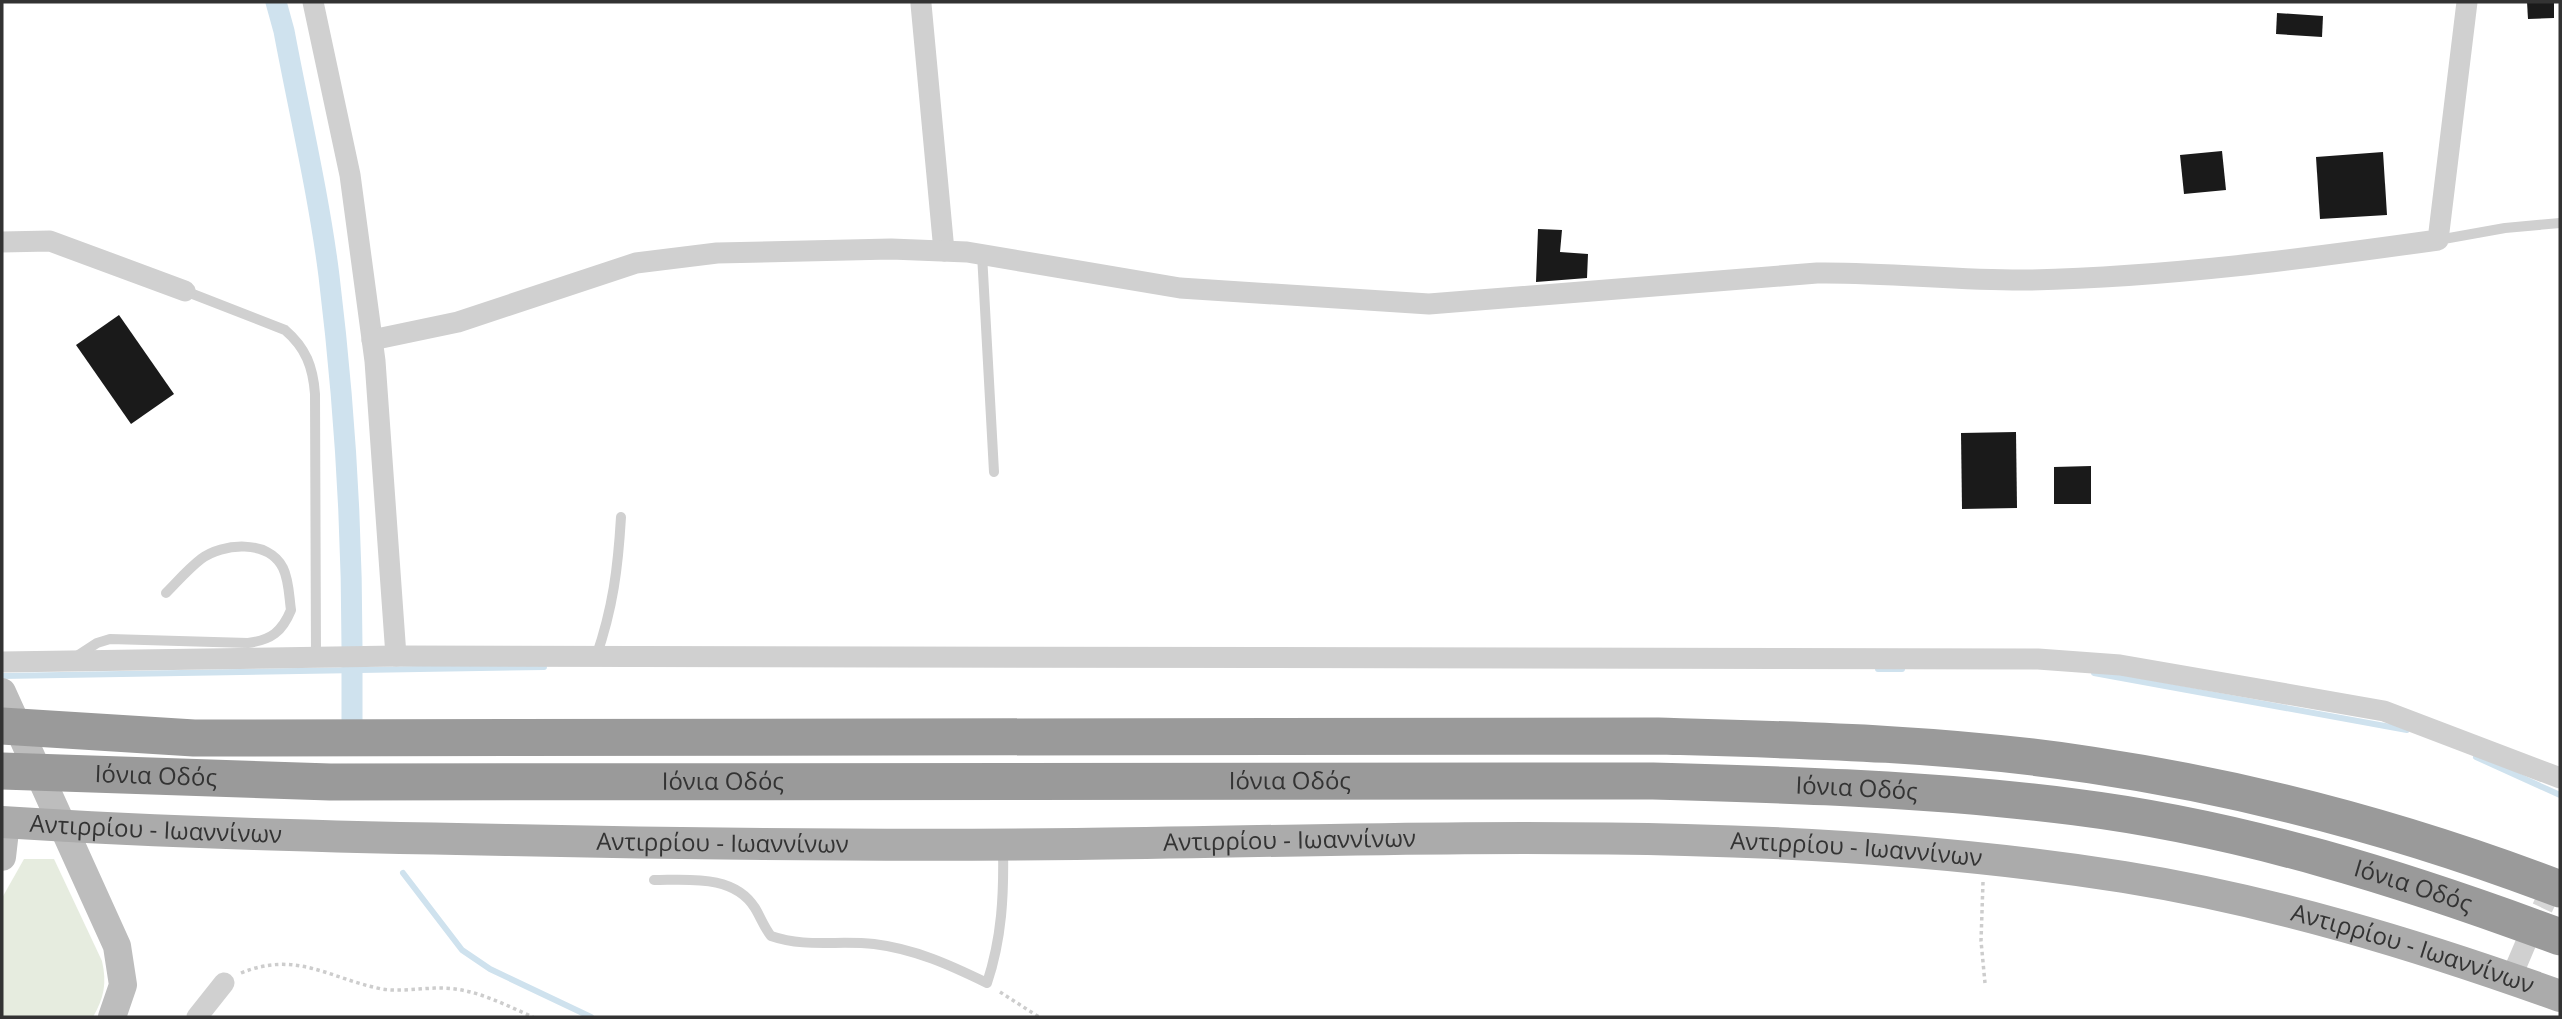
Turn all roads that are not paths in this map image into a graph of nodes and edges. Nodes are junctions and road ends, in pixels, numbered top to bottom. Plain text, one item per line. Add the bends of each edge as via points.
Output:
1 (313, 2) edge
2 (2467, 2) edge
3 (921, 4) dead end
4 (2560, 223) edge
5 (2438, 240) junction
6 (2, 242) edge
7 (944, 251) junction
8 (982, 254) junction
9 (185, 291) joint
10 (372, 340) junction
11 (994, 472) dead end
12 (621, 517) dead end
13 (166, 593) dead end
14 (396, 656) junction
15 (316, 657) junction
16 (596, 657) junction
17 (2, 662) edge
18 (69, 662) junction
19 (2, 692) edge
20 (2, 726) edge
21 (2, 771) edge
22 (2560, 778) edge
23 (4, 822) edge
24 (1003, 845) junction
25 (2, 857) edge
26 (654, 880) dead end
27 (2560, 889) edge
28 (2544, 937) edge
29 (2511, 978) junction
30 (223, 983) road end
31 (2560, 996) edge
32 (112, 1017) edge
33 (197, 1017) edge

1 - 10 street via 350,175
2 - 5 street
3 - 7 street
4 - 5 lane
5 - 8 street via 2159,273 2028,280 1817,273 1429,304 1180,288
6 - 9 street via 50,241
7 - 8 street
7 - 10 street via 730,252 636,263 458,322
8 - 11 lane
9 - 15 lane via 285,330 308,357 315,394
10 - 14 street
12 - 16 lane via 611,612
13 - 18 lane via 200,559 215,551 262,550 282,566 291,610 277,634 263,641 110,639 85,649
14 - 15 street
14 - 16 street
15 - 18 street
16 - 22 street via 2038,659 2120,665 2384,711
17 - 18 street
19 - 32 street via 117,946 123,972 121,999
20 - 27 highway, Ιόνια Οδός via 194,738 1658,736 1875,744 2089,764 2280,800 2461,851
21 - 28 highway, Ιόνια Οδός via 330,782 1653,781 1870,789 2077,807 2266,844 2442,893
23 - 24 main road, Αντιρρίου - Ιωαννίνων via 299,837
23 - 25 street
24 - 26 lane via 1002,918 986,983 909,950 844,942 790,943 771,936 742,893 699,880
24 - 29 main road, Αντιρρίου - Ιωαννίνων via 1664,839 1887,849 2122,877 2206,892 2322,920
28 - 29 street
29 - 31 main road, Αντιρρίου - Ιωαννίνων
30 - 33 street

